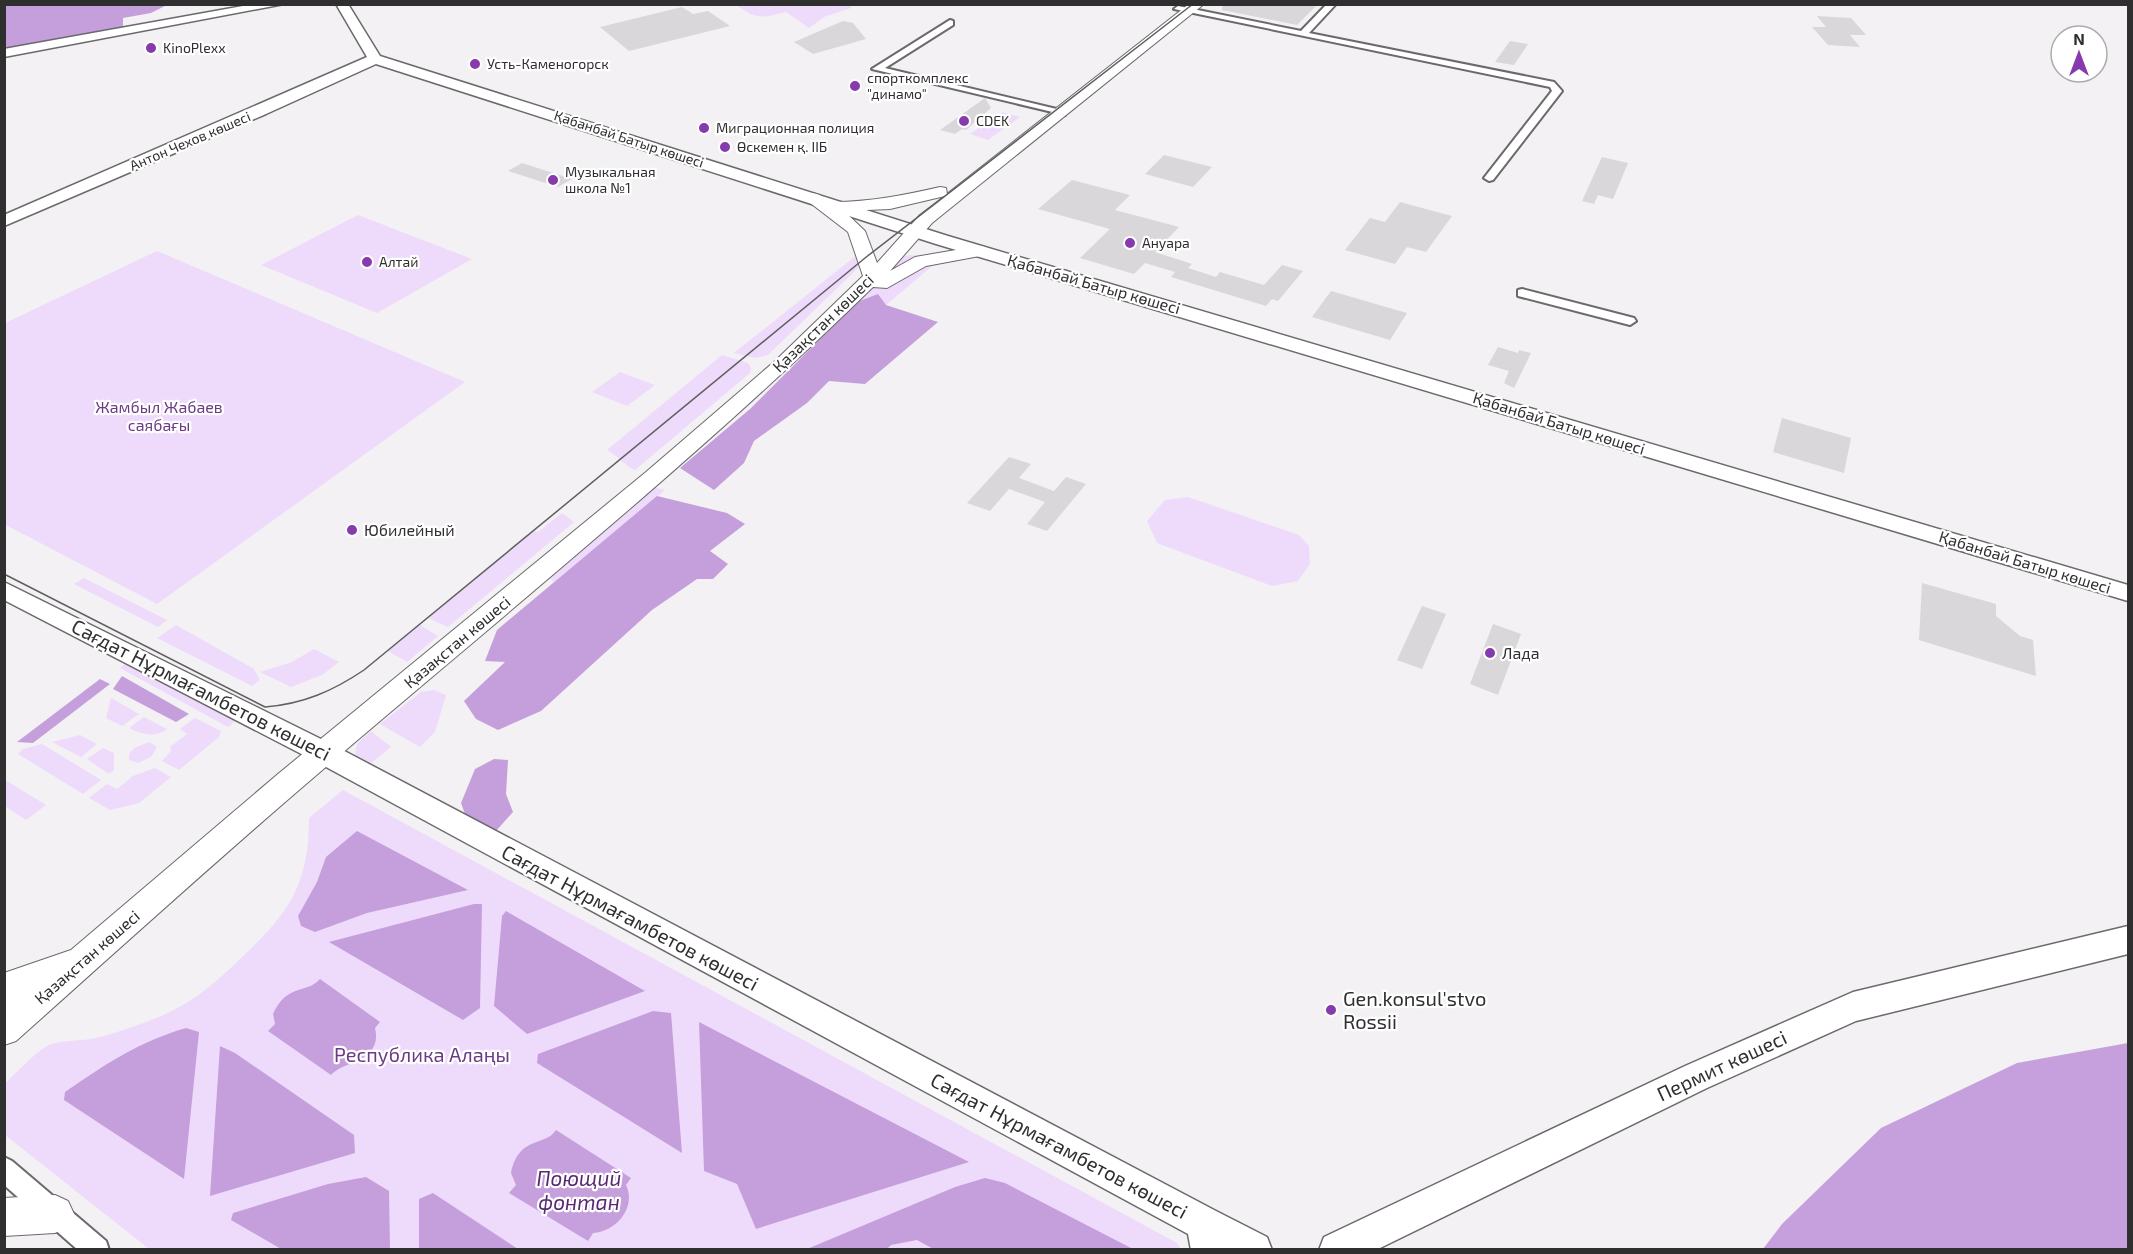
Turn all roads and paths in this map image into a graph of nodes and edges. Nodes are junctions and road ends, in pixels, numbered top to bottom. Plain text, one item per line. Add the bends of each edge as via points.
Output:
1 (278, 4) edge
2 (1332, 4) edge
3 (1187, 7) edge
4 (348, 8) edge
5 (950, 23) dead end
6 (1304, 34) junction
7 (4, 53) edge
8 (375, 59) junction
9 (1054, 111) junction
10 (1489, 178) dead end
11 (940, 192) junction
12 (815, 198) junction
13 (838, 206) junction
14 (4, 221) edge
15 (911, 230) junction
16 (985, 253) junction
17 (872, 276) junction
18 (1522, 293) dead end
19 (846, 302) junction
20 (1630, 321) dead end
21 (4, 590) edge
22 (2128, 593) edge
23 (324, 753) junction
24 (2128, 940) edge
25 (84, 958) junction
26 (4, 991) edge
27 (4, 1029) edge
28 (4, 1169) edge
29 (55, 1214) junction
30 (4, 1217) edge
31 (1206, 1236) edge
32 (97, 1250) edge
33 (1254, 1250) edge
34 (1336, 1250) edge

1 - 7 main road
2 - 6 street
3 - 6 street
3 - 9 main road, Қазақстан көшесі
4 - 8 main road
5 - 9 street via 877,69
6 - 10 street via 1554,86 1557,91
8 - 12 main road, Қабанбай Батыр көшесі
8 - 14 main road, Антон Чехов көшесі
9 - 11 main road, Қазақстан көшесі
9 - 15 main road, Қазақстан көшесі
11 - 13 main road via 890,204
11 - 15 main road, Қазақстан көшесі via 906,219
12 - 13 main road, Қабанбай Батыр көшесі
12 - 17 main road via 856,231
13 - 15 main road, Қабанбай Батыр көшесі
15 - 16 main road, Қабанбай Батыр көшесі
15 - 17 main road, Қазақстан көшесі via 903,248
16 - 19 main road via 912,264
16 - 22 main road, Қабанбай Батыр көшесі
17 - 19 main road, Қазақстан көшесі
18 - 20 street
19 - 23 main road, Қазақстан көшесі via 645,485
21 - 23 main road, Сағдат Нұрмағамбетов көшесі
23 - 25 main road, Қазақстан көшесі
23 - 31 main road, Сағдат Нұрмағамбетов көшесі
24 - 34 main road, Пермит көшесі via 1853,1007 1696,1077
25 - 26 main road
25 - 27 main road, Қазақстан көшесі
28 - 29 street
29 - 30 main road
29 - 32 street
31 - 33 main road, Сағдат Нұрмағамбетов көшесі

